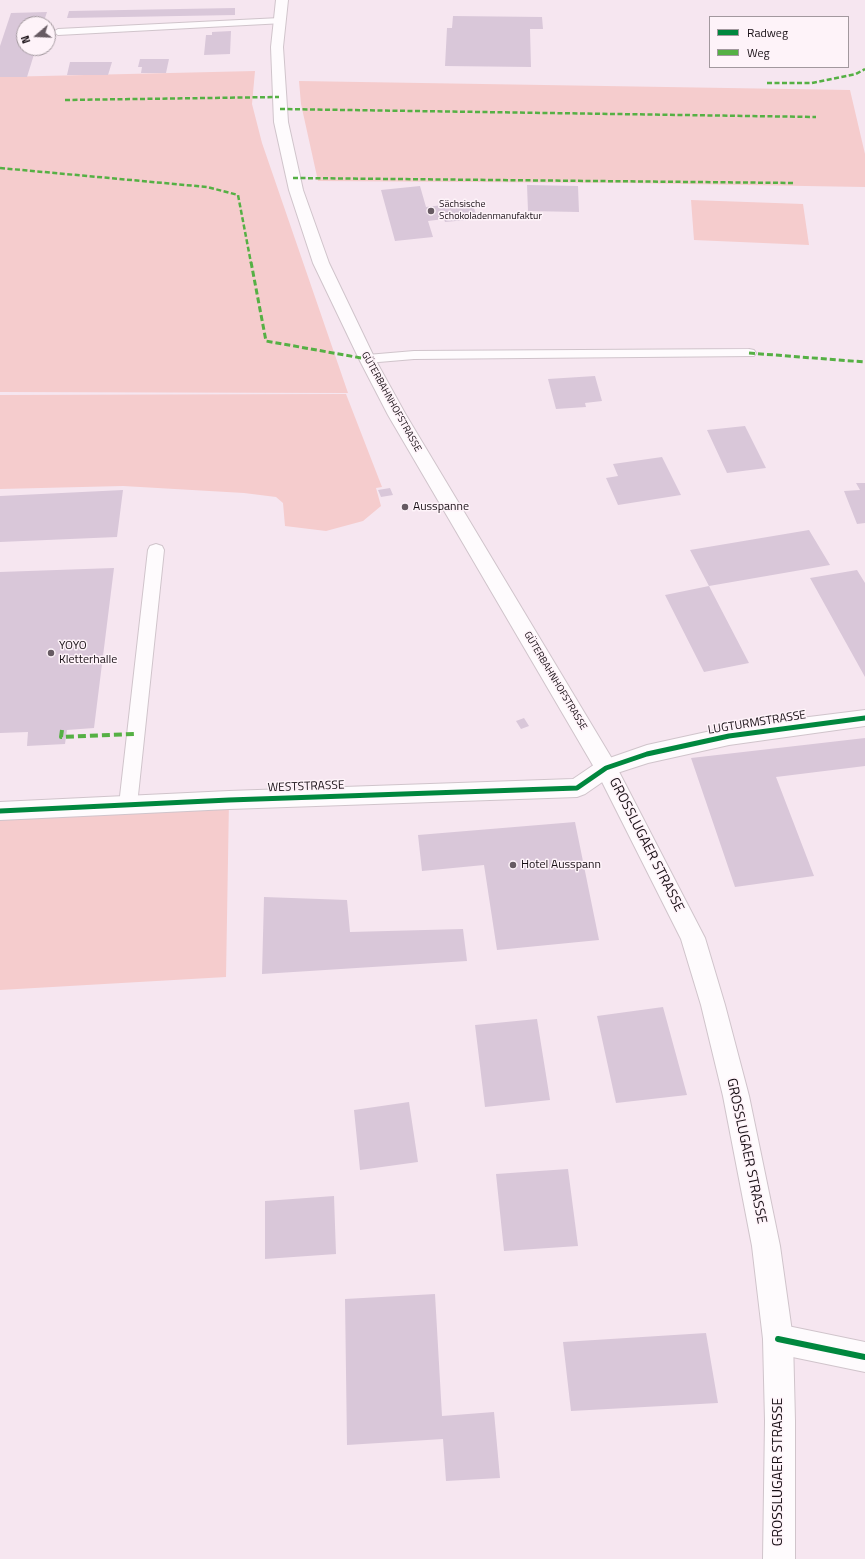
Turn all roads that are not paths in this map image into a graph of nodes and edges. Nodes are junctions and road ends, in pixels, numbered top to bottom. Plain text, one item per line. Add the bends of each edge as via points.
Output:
1 (282, 0) edge
2 (280, 21) junction
3 (58, 32) dead end
4 (749, 353) dead end
5 (367, 359) junction
6 (156, 550) dead end
7 (865, 718) edge
8 (606, 768) junction
9 (128, 805) junction
10 (0, 811) edge
11 (778, 1338) junction
12 (865, 1357) edge
13 (779, 1559) edge

1 - 2 main road, GÜTERBAHNHOFSTRASSE
2 - 3 lane
2 - 5 main road, GÜTERBAHNHOFSTRASSE via 277,47 280,122 296,190 321,263
4 - 5 lane via 414,355
5 - 8 main road, GÜTERBAHNHOFSTRASSE via 397,415
6 - 9 lane
7 - 8 main road, LUGTURMSTRASSE via 729,736 648,754
8 - 9 main road, WESTSTRASSE via 576,788
8 - 11 main road, GROSSLUGAER STRASSE via 692,938 713,1004 736,1096 766,1246
9 - 10 main road, WESTSTRASSE
11 - 12 main road
11 - 13 main road, GROSSLUGAER STRASSE

